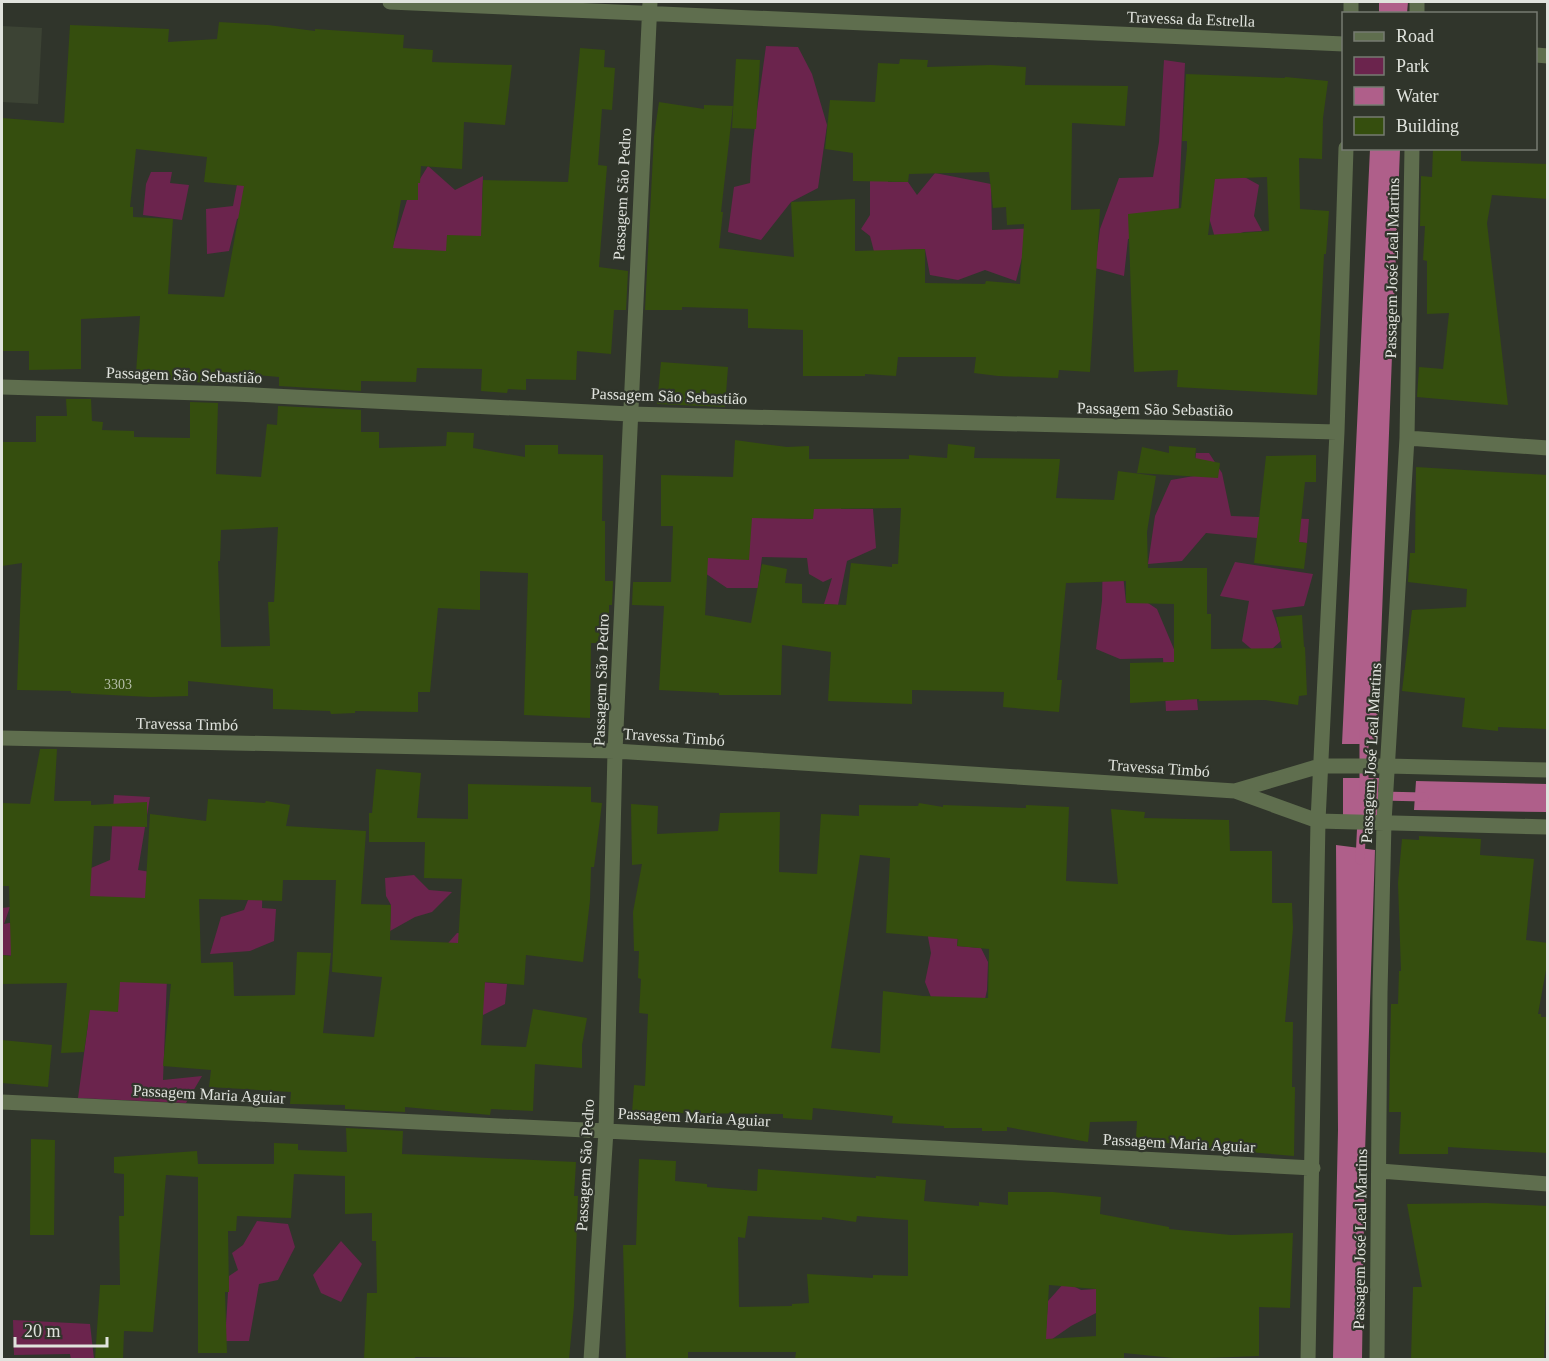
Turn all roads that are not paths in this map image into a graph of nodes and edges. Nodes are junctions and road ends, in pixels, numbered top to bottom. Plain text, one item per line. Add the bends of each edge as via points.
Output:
1 (390, 2) edge
2 (649, 8) edge
3 (1342, 44) edge
4 (1346, 150) edge
5 (1412, 150) edge
6 (2, 387) edge
7 (630, 414) junction
8 (1337, 432) junction
9 (1407, 438) junction
10 (1548, 448) edge
11 (2, 738) edge
12 (615, 751) junction
13 (1320, 766) junction
14 (1385, 770) junction
15 (1548, 771) edge
16 (1235, 791) junction
17 (1383, 818) junction
18 (1318, 820) junction
19 (1548, 827) edge
20 (2, 1102) edge
21 (606, 1131) junction
22 (1313, 1168) junction
23 (1380, 1171) junction
24 (1548, 1184) edge
25 (591, 1359) edge
26 (1308, 1359) edge
27 (1377, 1359) edge

1 - 2 street, Travessa da Estrella
2 - 3 street, Travessa da Estrella
2 - 7 street, Passagem São Pedro
4 - 8 street
5 - 9 street, Passagem José Leal Martins
6 - 7 street, Passagem São Sebastião
7 - 8 street, Passagem São Sebastião
7 - 12 street, Passagem São Pedro
8 - 13 street
9 - 10 street
9 - 14 street, Passagem José Leal Martins
11 - 12 street, Travessa Timbó
12 - 16 street, Travessa Timbó
12 - 21 street, Passagem São Pedro
13 - 14 street, Travessa Timbó
13 - 16 street, Travessa Timbó
13 - 18 street
14 - 15 street, Travessa Timbó
14 - 17 street, Passagem José Leal Martins
16 - 18 street, Travessa Timbó
17 - 18 street, Travessa Timbó
17 - 19 street, Travessa Timbó
17 - 23 street, Passagem José Leal Martins
18 - 22 street
20 - 21 street, Passagem Maria Aguiar
21 - 22 street, Passagem Maria Aguiar
21 - 25 street, Passagem São Pedro
22 - 26 street
23 - 24 street
23 - 27 street, Passagem José Leal Martins

